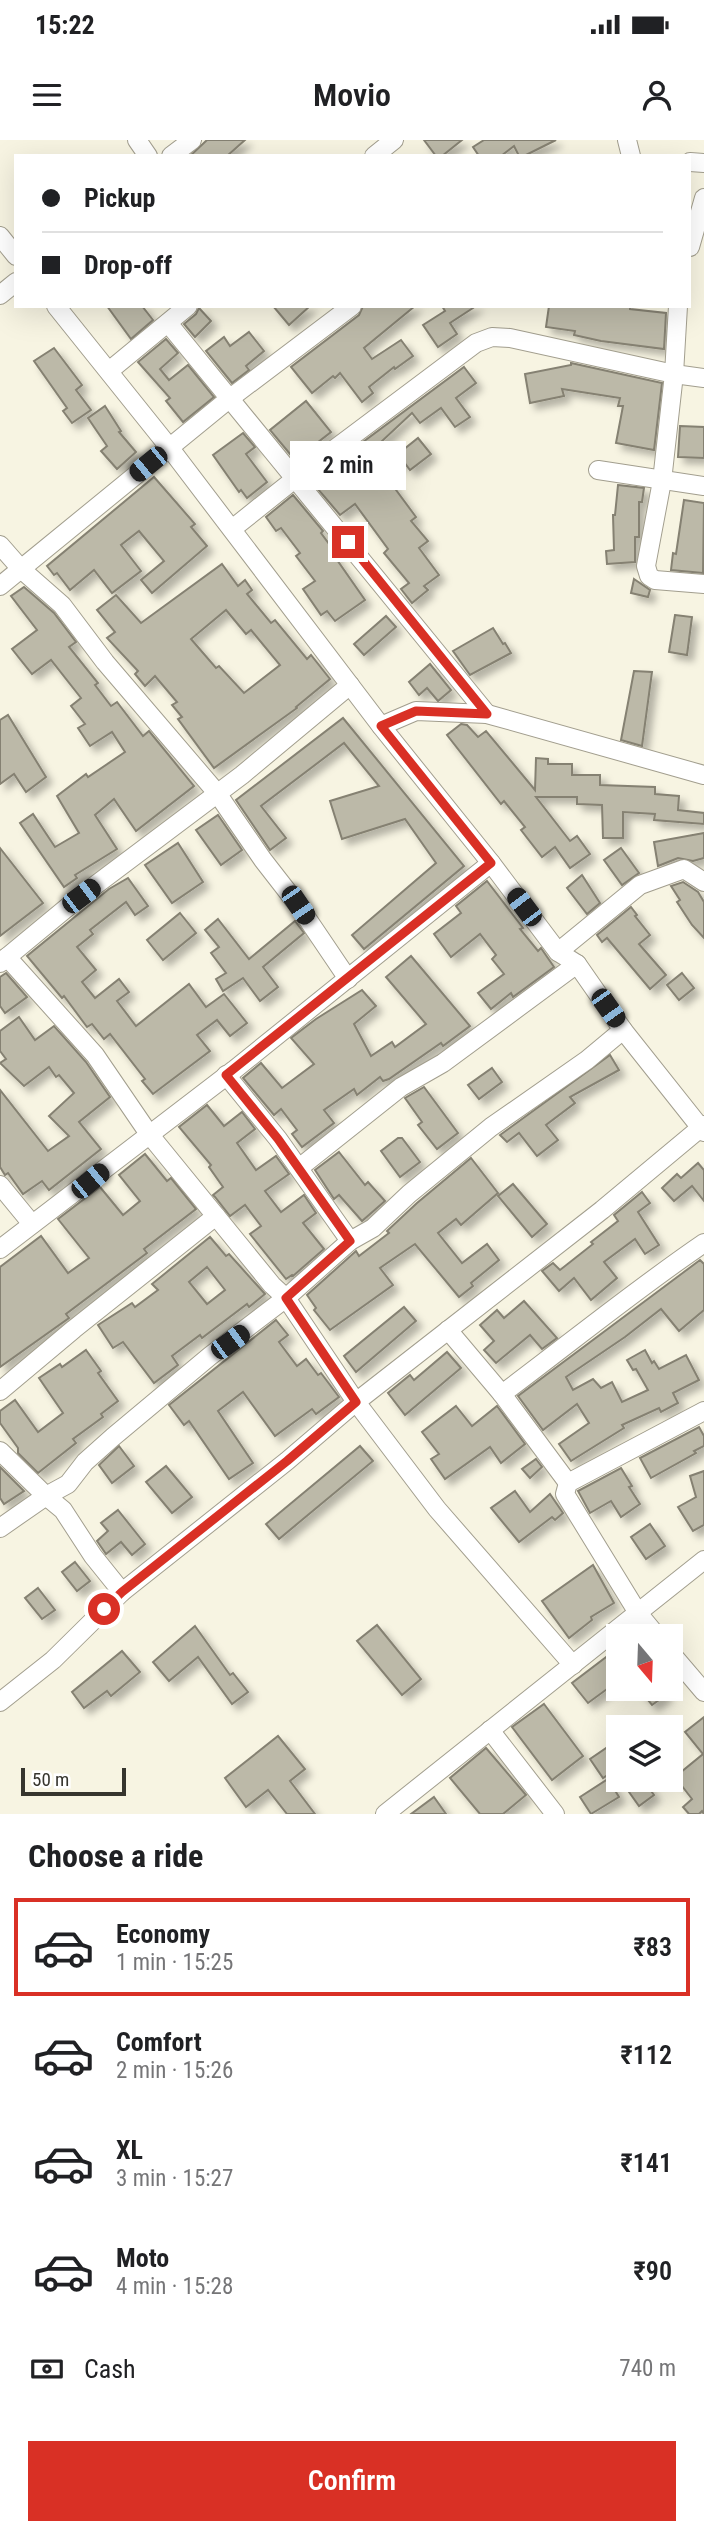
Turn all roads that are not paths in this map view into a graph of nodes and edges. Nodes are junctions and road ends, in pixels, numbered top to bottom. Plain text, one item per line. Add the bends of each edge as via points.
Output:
1 (191, 140) edge
2 (174, 154) edge
3 (704, 198) edge
4 (0, 236) edge
5 (691, 244) edge
6 (14, 254) edge
7 (14, 284) edge
8 (0, 295) edge
9 (58, 308) edge
10 (186, 308) edge
11 (349, 308) edge
12 (678, 308) edge
13 (168, 323) junction
14 (109, 371) junction
15 (674, 374) junction
16 (704, 378) edge
17 (229, 399) junction
18 (169, 447) junction
19 (598, 470) dead end
20 (296, 478) junction
21 (662, 481) junction
22 (704, 486) edge
23 (232, 529) junction
24 (0, 545) edge
25 (21, 569) junction
26 (704, 584) edge
27 (0, 586) edge
28 (350, 685) junction
29 (487, 714) junction
30 (381, 726) junction
31 (704, 775) edge
32 (217, 793) junction
33 (491, 863) junction
34 (704, 882) edge
35 (558, 952) junction
36 (3, 960) edge
37 (577, 964) junction
38 (348, 979) junction
39 (623, 1030) junction
40 (226, 1075) junction
41 (703, 1128) edge
42 (149, 1134) junction
43 (299, 1168) junction
44 (0, 1185) edge
45 (216, 1216) junction
46 (32, 1224) junction
47 (350, 1241) junction
48 (704, 1242) edge
49 (0, 1249) edge
50 (286, 1298) junction
51 (448, 1330) junction
52 (0, 1391) edge
53 (502, 1394) junction
54 (356, 1402) junction
55 (704, 1411) edge
56 (0, 1451) edge
57 (569, 1483) junction
58 (46, 1496) junction
59 (0, 1528) edge
60 (704, 1560) edge
61 (122, 1592) junction
62 (638, 1613) junction
63 (647, 1624) edge
64 (573, 1665) junction
65 (683, 1667) edge
66 (704, 1692) edge
67 (0, 1702) edge
68 (490, 1730) junction
69 (548, 1812) edge
70 (385, 1814) edge

1 - 2 street
3 - 5 street
4 - 6 street
7 - 8 street
9 - 14 street
10 - 13 street
11 - 17 street
12 - 15 street
13 - 14 street
13 - 17 street
14 - 18 street
15 - 16 street
15 - 20 street via 492,337 477,343
15 - 21 street
17 - 18 street
17 - 20 street
18 - 23 street
18 - 25 street
19 - 21 street
20 - 23 street
20 - 29 street
21 - 22 street
21 - 26 street via 646,566 649,576
23 - 28 street
24 - 25 street
25 - 27 street
25 - 32 street via 62,605 104,662
28 - 30 street
28 - 32 street
29 - 30 street via 416,711
29 - 31 street
30 - 33 street
32 - 36 street
32 - 38 street
33 - 35 street
33 - 38 street
34 - 35 street via 684,869 640,885
35 - 37 street
36 - 42 street via 95,1055
37 - 39 street
37 - 43 street via 443,1063 401,1087
38 - 40 street
39 - 41 street
39 - 47 street via 491,1127 373,1228
40 - 42 street
40 - 43 street
41 - 51 street
42 - 45 street
42 - 46 street
43 - 47 street
44 - 46 street
45 - 50 street
45 - 52 street
46 - 49 street
47 - 50 street
48 - 53 street
50 - 54 street
50 - 58 street via 113,1437 68,1484
51 - 53 street
51 - 54 street
53 - 57 street
54 - 61 street
54 - 64 street via 437,1509
55 - 57 street
56 - 58 street
57 - 62 street via 565,1494
58 - 59 street
58 - 61 street via 63,1510
60 - 62 street
61 - 67 street via 53,1660
62 - 63 street
62 - 64 street
64 - 68 street
65 - 66 street
68 - 69 street
68 - 70 street

